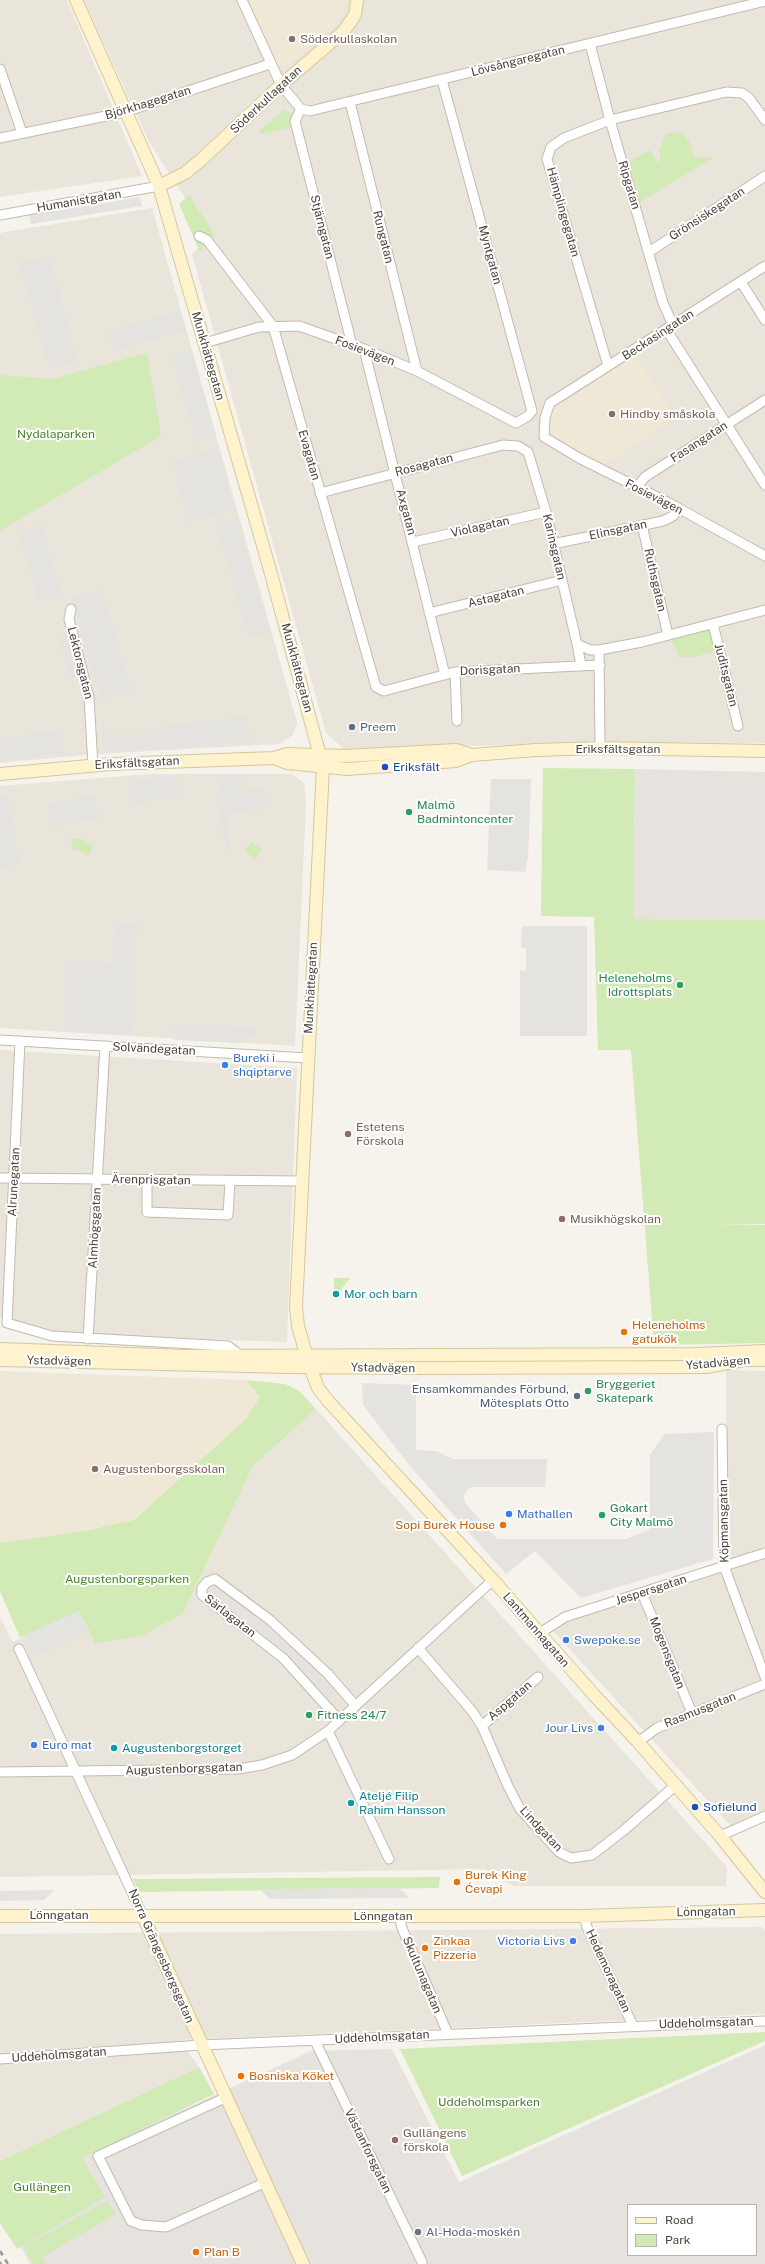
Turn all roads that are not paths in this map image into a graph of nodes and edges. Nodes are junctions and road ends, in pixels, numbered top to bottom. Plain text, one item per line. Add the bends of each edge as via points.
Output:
1 (76, 0) edge
2 (242, 0) edge
3 (357, 0) edge
4 (765, 1) edge
5 (590, 44) junction
6 (270, 64) junction
7 (0, 69) edge
8 (442, 80) junction
9 (281, 86) junction
10 (350, 102) junction
11 (301, 109) junction
12 (125, 112) junction
13 (610, 120) junction
14 (765, 120) edge
15 (22, 133) junction
16 (0, 138) edge
17 (765, 176) edge
18 (159, 186) junction
19 (0, 215) edge
20 (199, 236) dead end
21 (649, 252) junction
22 (765, 266) edge
23 (741, 282) junction
24 (765, 320) edge
25 (273, 326) junction
26 (670, 327) junction
27 (205, 343) junction
28 (352, 346) junction
29 (364, 349) junction
30 (608, 366) junction
31 (417, 371) junction
32 (765, 400) edge
33 (516, 423) joint
34 (727, 425) junction
35 (544, 437) joint
36 (528, 452) joint
37 (395, 473) junction
38 (765, 485) edge
39 (636, 488) junction
40 (320, 493) junction
41 (678, 508) junction
42 (546, 512) junction
43 (642, 525) junction
44 (414, 542) junction
45 (553, 544) junction
46 (765, 556) edge
47 (562, 580) junction
48 (71, 609) dead end
49 (765, 610) edge
50 (429, 613) junction
51 (713, 624) junction
52 (668, 635) junction
53 (577, 644) junction
54 (599, 650) junction
55 (581, 665) junction
56 (600, 665) junction
57 (455, 672) junction
58 (445, 675) junction
59 (384, 691) joint
60 (457, 721) dead end
61 (738, 726) dead end
62 (600, 748) junction
63 (765, 751) edge
64 (320, 755) junction
65 (472, 755) junction
66 (274, 758) junction
67 (93, 766) junction
68 (323, 767) junction
69 (0, 774) edge
70 (0, 1040) edge
71 (20, 1041) junction
72 (105, 1046) junction
73 (308, 1058) junction
74 (0, 1178) edge
75 (14, 1178) junction
76 (98, 1179) junction
77 (147, 1180) junction
78 (230, 1180) junction
79 (302, 1181) junction
80 (7, 1323) joint
81 (88, 1339) junction
82 (0, 1349) edge
83 (765, 1352) edge
84 (240, 1355) junction
85 (306, 1356) junction
86 (0, 1360) edge
87 (765, 1360) edge
88 (310, 1368) junction
89 (722, 1429) dead end
90 (765, 1552) edge
91 (724, 1566) junction
92 (493, 1580) junction
93 (642, 1592) junction
94 (540, 1633) junction
95 (418, 1648) junction
96 (19, 1649) dead end
97 (538, 1677) dead end
98 (765, 1677) edge
99 (765, 1684) edge
100 (355, 1705) junction
101 (692, 1713) junction
102 (339, 1720) junction
103 (482, 1726) junction
104 (328, 1731) junction
105 (638, 1742) junction
106 (0, 1772) edge
107 (77, 1772) junction
108 (676, 1785) junction
109 (765, 1816) edge
110 (720, 1836) junction
111 (389, 1859) dead end
112 (765, 1892) edge
113 (765, 1910) edge
114 (142, 1914) junction
115 (0, 1916) edge
116 (399, 1916) junction
117 (584, 1916) junction
118 (765, 2021) edge
119 (633, 2026) junction
120 (448, 2034) junction
121 (315, 2041) junction
122 (201, 2045) junction
123 (0, 2059) edge
124 (227, 2097) junction
125 (266, 2182) junction
126 (422, 2262) dead end
127 (303, 2264) edge

1 - 12 street, Munkhättegatan
2 - 6 street
3 - 9 street, Söderkullagatan via 355,15 344,31
4 - 5 street, Lövsångaregatan
5 - 8 street, Lövsångaregatan
5 - 13 street, Ripgatan
6 - 9 street
6 - 12 street, Björkhagegatan
7 - 15 street
8 - 10 street, Lövsångaregatan
8 - 33 street, Myntgatan via 532,411
9 - 11 street
9 - 18 street, Söderkullagatan via 202,160 185,173
10 - 11 street, Lövsångaregatan via 310,111
10 - 31 street, Rungatan
11 - 28 street, Stjärngatan via 295,121
12 - 15 street, Björkhagegatan
12 - 18 street, Munkhättegatan
13 - 14 street, Hämplingegatan via 726,92 742,93
13 - 21 street, Ripgatan
13 - 30 street, Hämplingegatan via 564,138 551,147 547,159
15 - 16 street, Björkhagegatan
17 - 21 street, Grönsiskegatan
18 - 19 street, Humanistgatan
18 - 27 street, Munkhättegatan
20 - 25 street, Evagatan via 207,240
21 - 26 street, Ripgatan
22 - 23 street, Beckasingatan
23 - 24 street
23 - 26 street, Beckasingatan
25 - 27 street, Fosievägen
25 - 28 street, Fosievägen via 299,326
25 - 40 street, Evagatan
26 - 30 street, Beckasingatan
26 - 34 street, Ripgatan
27 - 64 street, Munkhättegatan
28 - 29 street, Fosievägen
29 - 31 street, Fosievägen
29 - 37 street, Axgatan
30 - 35 street, Beckasingatan via 550,403 545,416
31 - 33 street, Fosievägen
32 - 34 street, Fasangatan
34 - 38 street, Ripgatan
34 - 39 street, Fasangatan via 645,477
35 - 39 street, Fosievägen
36 - 37 street, Rosagatan via 518,446 503,445
36 - 42 street, Karinsgatan
37 - 40 street, Rosagatan
37 - 44 street, Axgatan
39 - 41 street, Fosievägen
40 - 59 street, Evagatan via 373,681 376,687
41 - 43 street, Elinsgatan via 673,516 663,521
41 - 46 street, Fosievägen
42 - 44 street, Violagatan
42 - 45 street, Karinsgatan
43 - 45 street, Elinsgatan
43 - 52 street, Ruthsgatan
44 - 50 street, Axgatan
45 - 47 street, Karinsgatan
47 - 50 street, Astagatan
47 - 53 street, Karinsgatan
48 - 67 street, Lektorsgatan via 68,620 89,697
49 - 51 street
50 - 58 street, Axgatan
51 - 52 street
51 - 61 street, Juditsgatan
52 - 54 street
53 - 54 street via 590,650
53 - 55 street, Karinsgatan
54 - 56 street
55 - 56 street, Dorisgatan
55 - 57 street, Dorisgatan
56 - 62 street
57 - 58 street, Dorisgatan
57 - 60 street
58 - 59 street, Dorisgatan
62 - 63 street, Eriksfältsgatan
62 - 65 street, Eriksfältsgatan
64 - 65 street, Eriksfältsgatan via 456,750
64 - 66 street, Eriksfältsgatan via 287,754
64 - 68 street, Munkhättegatan
65 - 68 street, Eriksfältsgatan via 456,762 347,769
66 - 67 street, Eriksfältsgatan
66 - 68 street, Eriksfältsgatan
67 - 69 street, Eriksfältsgatan
68 - 73 street, Munkhättegatan
70 - 71 street, Solvändegatan
71 - 72 street, Solvändegatan
71 - 75 street, Alrunegatan
72 - 73 street, Solvändegatan
72 - 76 street, Almhögsgatan
73 - 79 street, Munkhättegatan
74 - 75 street, Ärenprisgatan
75 - 76 street, Ärenprisgatan
75 - 80 street, Alrunegatan
76 - 77 street, Ärenprisgatan
76 - 81 street, Almhögsgatan
77 - 78 street, Ärenprisgatan
77 - 78 street via 147,1212 228,1215
78 - 79 street, Ärenprisgatan
79 - 85 street, Munkhättegatan via 296,1307
80 - 81 street, Ystadvägen via 52,1336
81 - 84 street, Ystadvägen via 228,1346
82 - 84 street, Ystadvägen via 186,1356
83 - 85 street, Ystadvägen
84 - 85 street, Ystadvägen
85 - 88 street, Munkhättegatan
86 - 88 street, Ystadvägen
87 - 88 street, Ystadvägen via 744,1360 707,1367
88 - 92 street, Lantmannagatan via 318,1388 329,1402
89 - 91 street, Köpmansgatan
90 - 91 street, Jespersgatan
91 - 93 street, Jespersgatan
91 - 98 street, Köpmansgatan
92 - 94 street, Lantmannagatan
92 - 95 street, Augustenborgsgatan
93 - 94 street, Jespersgatan via 565,1617
93 - 101 street, Mogensgatan
94 - 105 street, Lantmannagatan
95 - 100 street, Augustenborgsgatan
95 - 103 street, Lindgatan
96 - 107 street, Norra Grängesbergsgatan
97 - 103 street, Aspgatan
99 - 101 street, Rasmusgatan
100 - 102 street, Augustenborgsgatan
100 - 102 street, Särlagatan via 323,1669 270,1620 215,1579 207,1582 202,1588 202,1595 283,1658
101 - 105 street, Rasmusgatan via 657,1728
102 - 104 street, Augustenborgsgatan
103 - 108 street, Lindgatan via 520,1809 559,1852 571,1858 592,1855
104 - 107 street, Augustenborgsgatan via 292,1755 262,1765 238,1769
104 - 111 street
105 - 108 street, Lantmannagatan
106 - 107 street, Augustenborgsgatan
107 - 114 street, Norra Grängesbergsgatan
108 - 110 street, Lantmannagatan
109 - 110 street
110 - 112 street, Lantmannagatan
113 - 117 street, Lönngatan
114 - 115 street, Lönngatan
114 - 116 street, Lönngatan
114 - 122 street, Norra Grängesbergsgatan
116 - 117 street, Lönngatan
116 - 120 street, Skultunagatan
117 - 119 street, Hedemoragatan
118 - 119 street, Uddeholmsgatan
119 - 120 street, Uddeholmsgatan
120 - 121 street, Uddeholmsgatan
121 - 122 street, Uddeholmsgatan
121 - 126 street, Västanforsgatan
122 - 123 street, Uddeholmsgatan
122 - 124 street, Norra Grängesbergsgatan
124 - 125 street, Norra Grängesbergsgatan
124 - 125 street via 98,2156 131,2221 142,2225 166,2227
125 - 127 street, Norra Grängesbergsgatan

